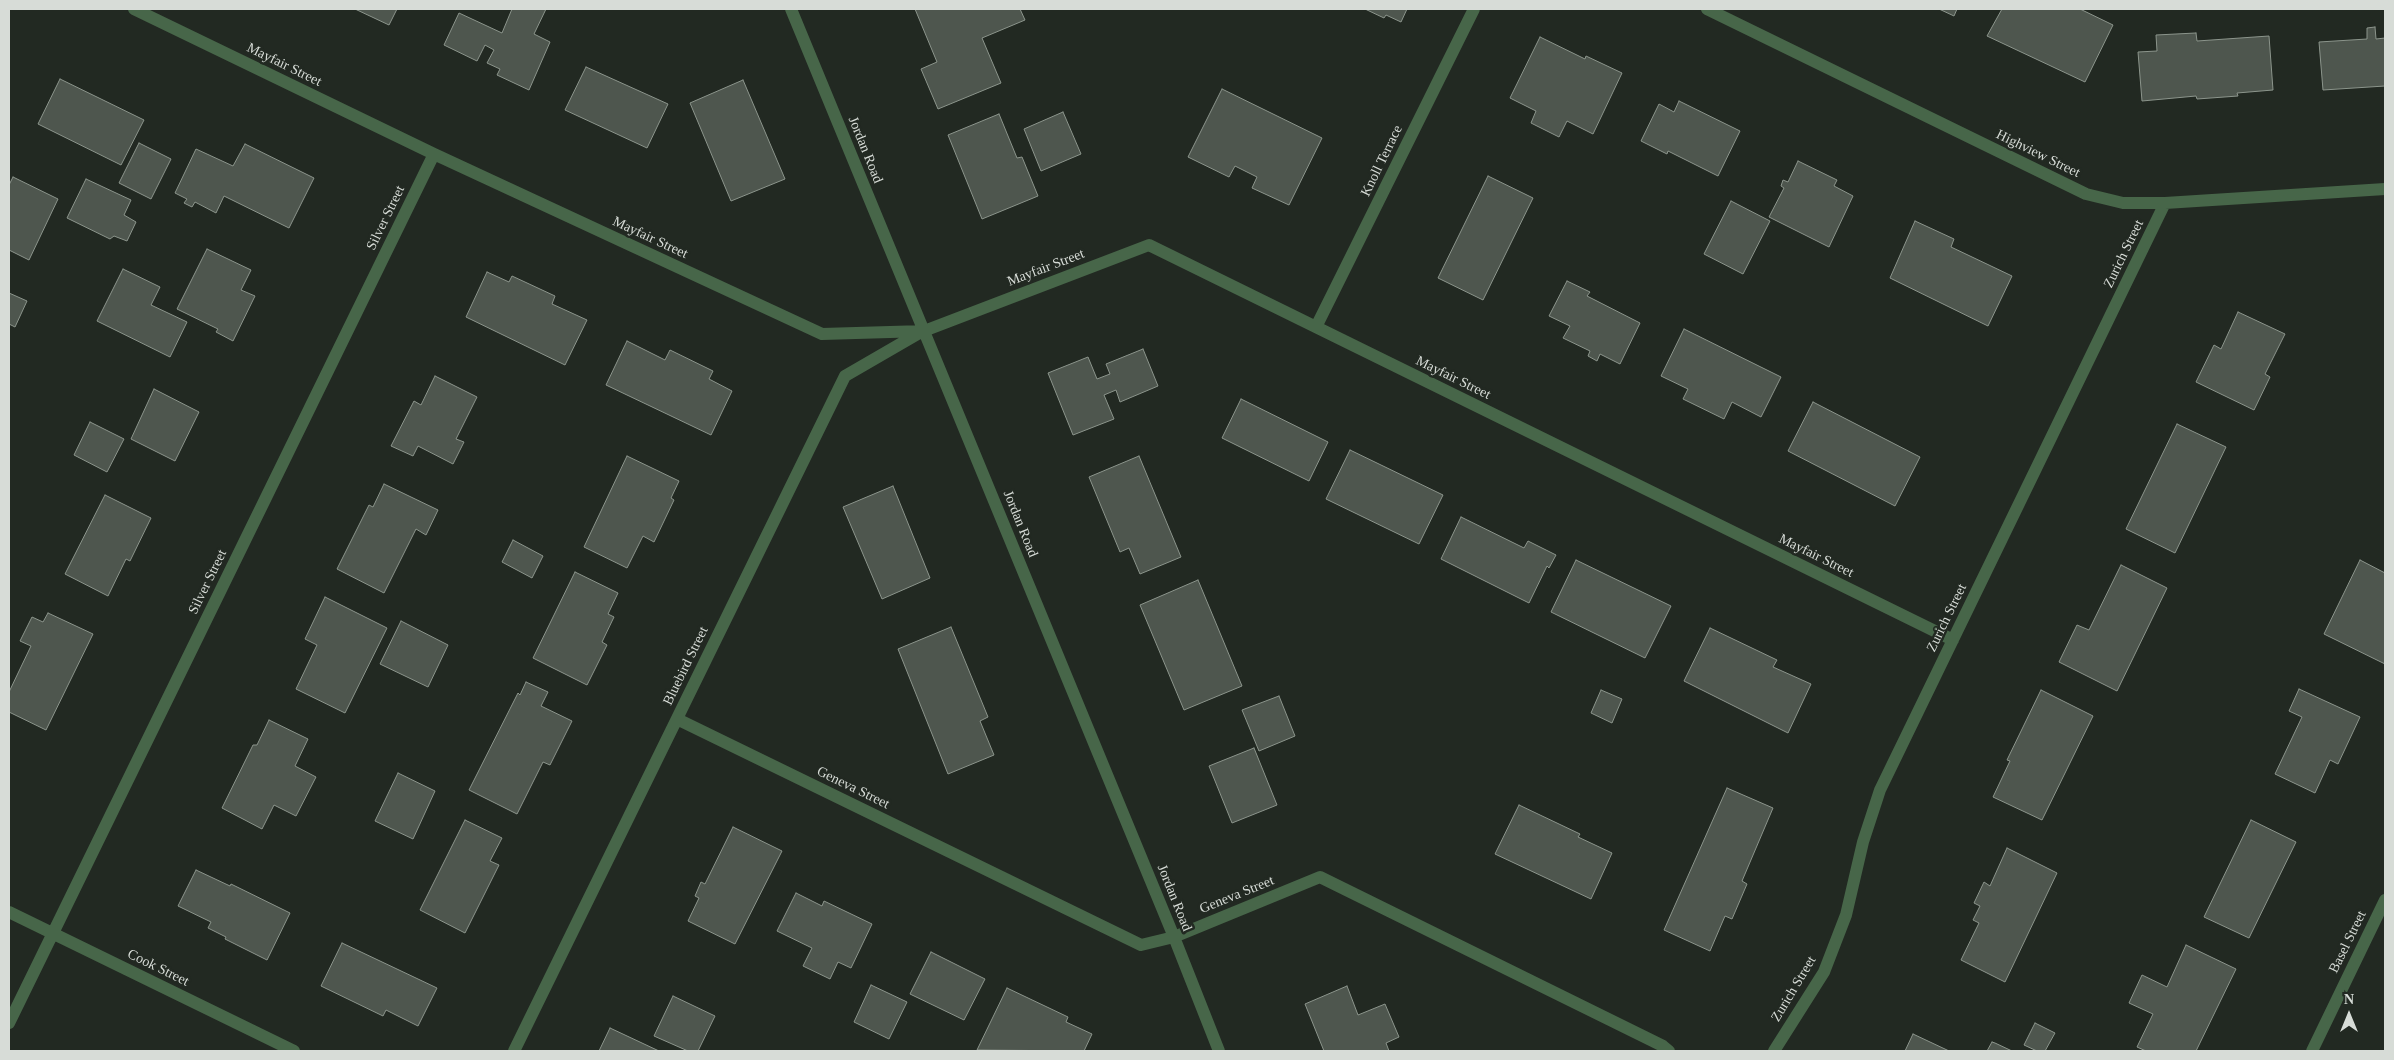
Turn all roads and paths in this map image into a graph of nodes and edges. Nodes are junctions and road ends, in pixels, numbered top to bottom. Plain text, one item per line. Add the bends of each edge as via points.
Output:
1 (134, 9) edge
2 (791, 9) edge
3 (1474, 9) edge
4 (1708, 9) edge
5 (434, 154) junction
6 (2385, 189) edge
7 (2165, 204) junction
8 (1316, 328) junction
9 (924, 331) junction
10 (1953, 640) junction
11 (677, 719) junction
12 (2385, 900) edge
13 (9, 912) edge
14 (52, 934) junction
15 (1174, 937) junction
16 (9, 1023) edge
17 (294, 1051) edge
18 (514, 1051) edge
19 (1219, 1051) edge
20 (1669, 1051) edge
21 (1774, 1051) edge
22 (2312, 1051) edge

1 - 5 street, Mayfair Street
2 - 9 street, Jordan Road
3 - 8 street, Knoll Terrace
4 - 7 street, Highview Street via 2086,194 2123,204
5 - 9 street, Mayfair Street via 822,334
5 - 14 street, Silver Street
6 - 7 street, Highview Street
7 - 10 street, Zurich Street
8 - 9 street, Mayfair Street via 1149,245
8 - 10 street, Mayfair Street
9 - 11 street, Bluebird Street via 845,376
9 - 15 street, Jordan Road
10 - 21 street, Zurich Street via 1880,790 1863,842 1846,915 1824,972
11 - 15 street, Geneva Street via 1140,945
11 - 18 street, Bluebird Street
12 - 22 street, Basel Street
13 - 14 street, Cook Street
14 - 16 street, Silver Street
14 - 17 street, Cook Street
15 - 19 street, Jordan Road
15 - 20 street, Geneva Street via 1320,877

